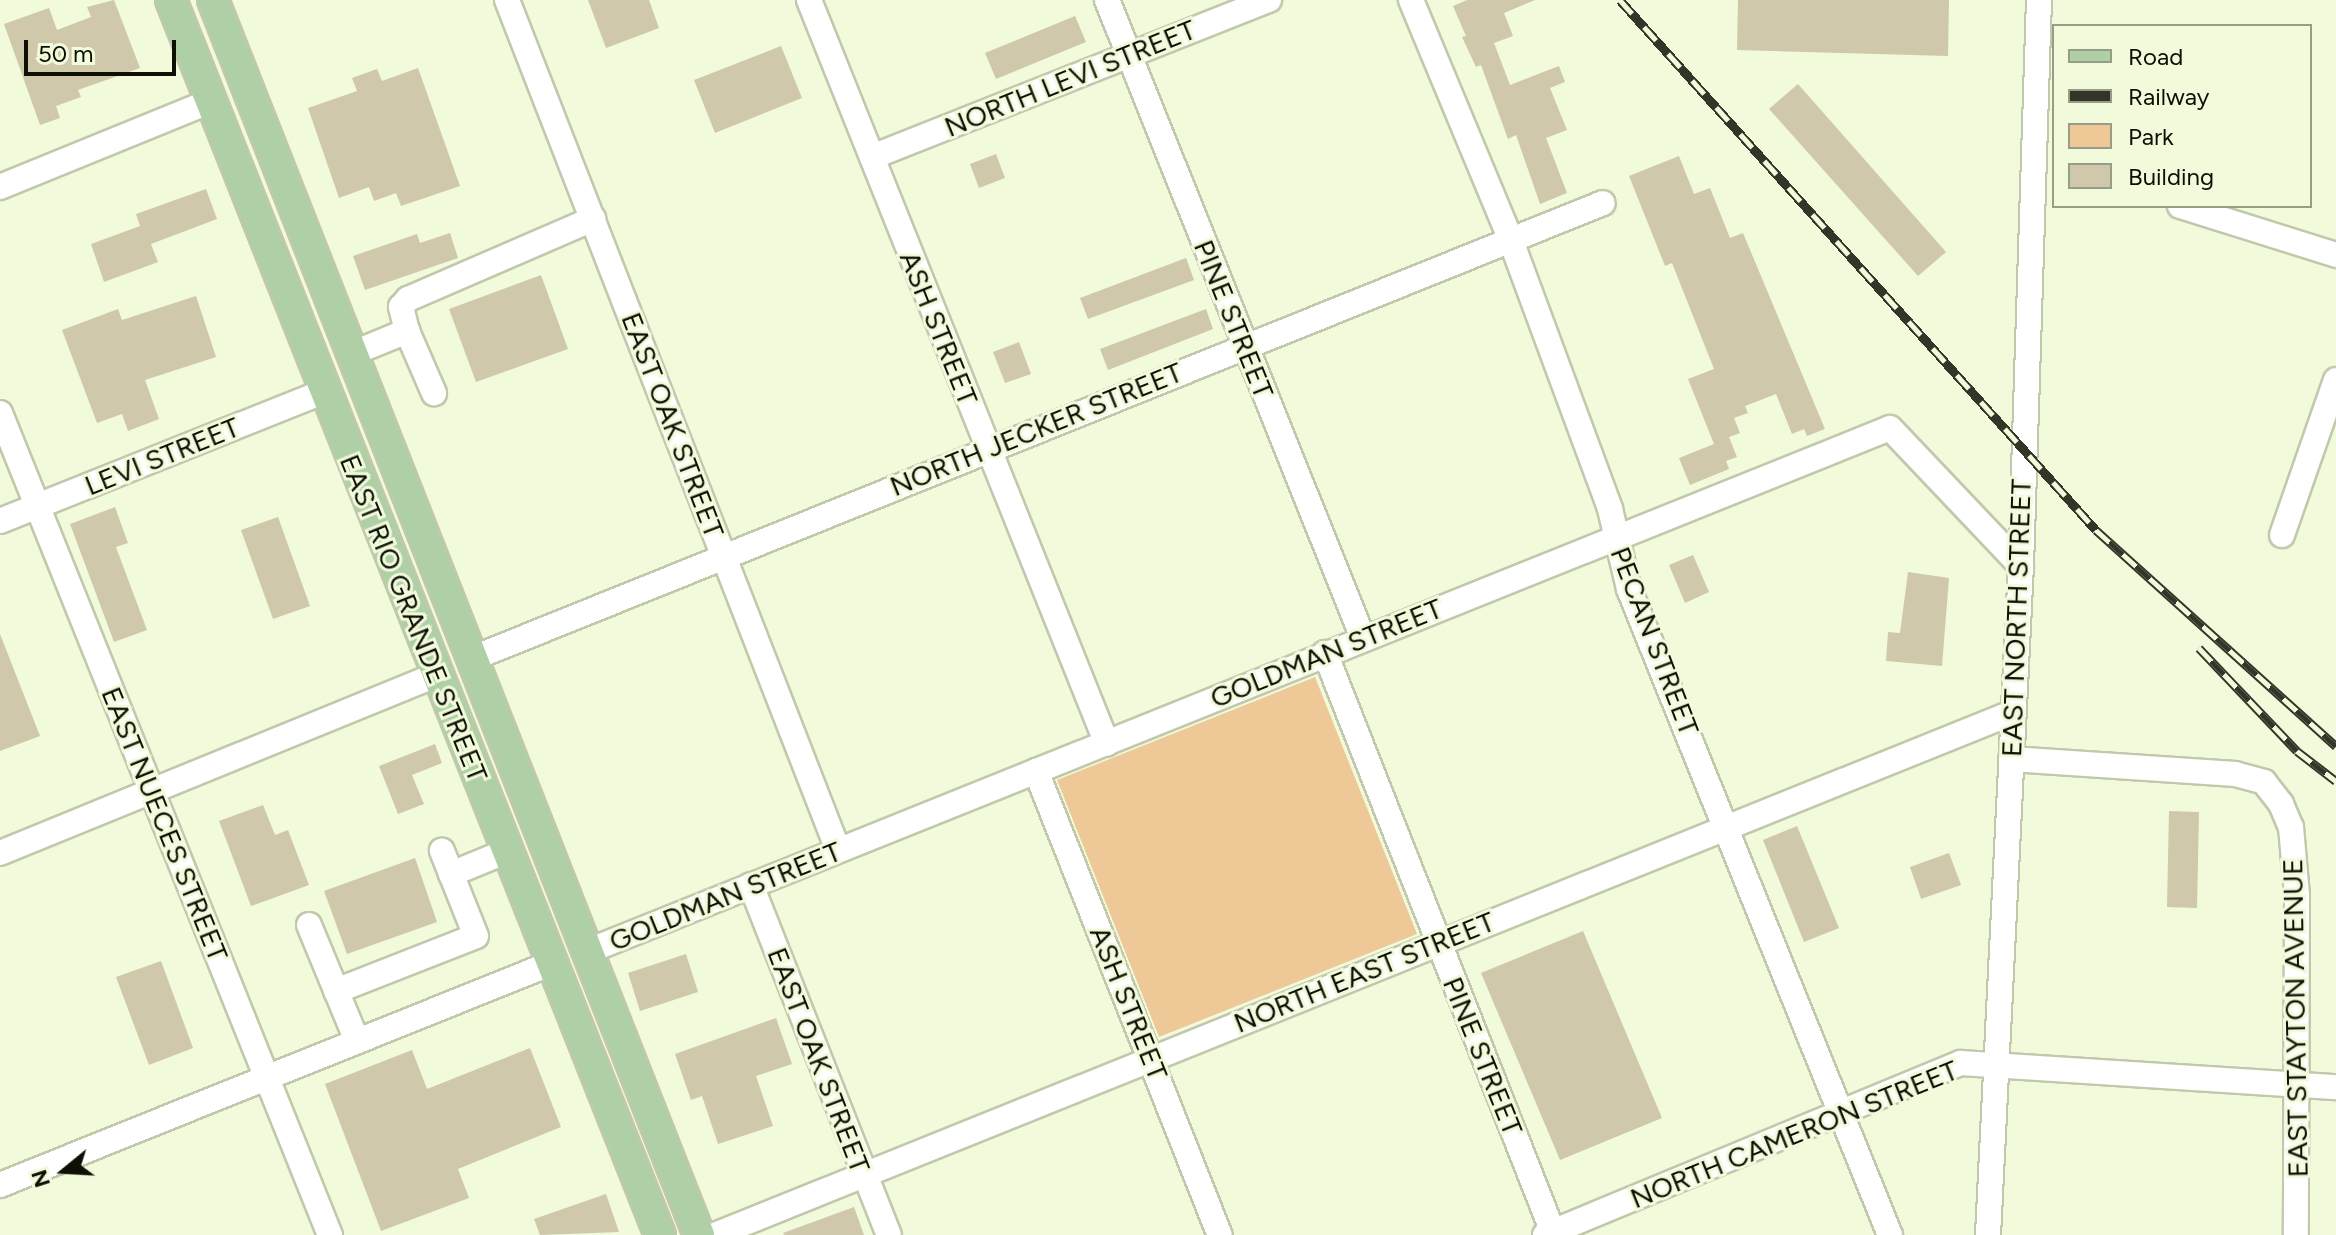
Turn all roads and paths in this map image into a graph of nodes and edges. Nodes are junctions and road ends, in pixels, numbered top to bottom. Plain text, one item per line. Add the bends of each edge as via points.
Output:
1 (171, 0) edge
2 (213, 0) edge
3 (507, 0) edge
4 (809, 0) edge
5 (1107, 0) edge
6 (1269, 0) edge
7 (1411, 0) edge
8 (2039, 0) edge
9 (1128, 55) junction
10 (211, 101) junction
11 (872, 157) junction
12 (2044, 163) edge
13 (0, 187) edge
14 (1603, 203) dead end
15 (2186, 208) edge
16 (593, 219) junction
17 (1510, 238) junction
18 (2336, 255) edge
19 (407, 331) junction
20 (1245, 345) junction
21 (351, 354) junction
22 (2336, 380) edge
23 (325, 391) junction
24 (434, 393) dead end
25 (0, 413) edge
26 (987, 448) junction
27 (38, 506) junction
28 (0, 521) edge
29 (1614, 534) junction
30 (2282, 535) dead end
31 (724, 554) junction
32 (2021, 566) junction
33 (1363, 638) junction
34 (1325, 653) junction
35 (471, 659) junction
36 (437, 675) junction
37 (2014, 712) junction
38 (1107, 744) junction
39 (2011, 759) junction
40 (1036, 771) junction
41 (151, 792) junction
42 (1727, 824) junction
43 (838, 850) junction
44 (507, 851) junction
45 (0, 853) edge
46 (520, 885) junction
47 (751, 885) junction
48 (309, 925) dead end
49 (1437, 943) junction
50 (586, 952) junction
51 (552, 963) junction
52 (336, 991) junction
53 (618, 1033) junction
54 (357, 1041) junction
55 (1151, 1057) junction
56 (1997, 1068) junction
57 (266, 1077) junction
58 (2300, 1086) junction
59 (2336, 1087) edge
60 (1841, 1112) junction
61 (863, 1173) junction
62 (0, 1185) edge
63 (1551, 1234) edge
64 (330, 1235) edge
65 (660, 1235) edge
66 (699, 1235) edge
67 (715, 1235) edge
68 (889, 1235) edge
69 (1220, 1235) edge
70 (1890, 1235) edge
71 (1988, 1235) edge
72 (2296, 1235) edge

1 - 10 main road, EAST RIO GRANDE STREET
2 - 21 main road, EAST RIO GRANDE STREET
3 - 16 street, EAST OAK STREET
4 - 11 street, ASH STREET
5 - 9 street, PINE STREET
6 - 9 street, NORTH LEVI STREET
7 - 17 street, PECAN STREET
8 - 12 street, EAST NORTH STREET
9 - 11 street, NORTH LEVI STREET
9 - 20 street, PINE STREET
10 - 13 street
10 - 23 main road, EAST RIO GRANDE STREET
11 - 26 street, ASH STREET
12 - 32 street, EAST NORTH STREET
14 - 17 street, NORTH JECKER STREET
15 - 18 street
16 - 19 street via 408,299 401,307
16 - 31 street, EAST OAK STREET
17 - 20 street, NORTH JECKER STREET
17 - 29 street, PECAN STREET via 1610,509
19 - 21 street
19 - 24 street
20 - 26 street, NORTH JECKER STREET
20 - 33 street, PINE STREET
21 - 35 main road, EAST RIO GRANDE STREET
22 - 30 street
23 - 27 street, LEVI STREET
23 - 36 main road, EAST RIO GRANDE STREET
25 - 27 street, EAST NUECES STREET
26 - 31 street, NORTH JECKER STREET
26 - 38 street, ASH STREET
27 - 28 street, LEVI STREET
27 - 41 street, EAST NUECES STREET
29 - 32 street, GOLDMAN STREET via 1890,428
29 - 33 street, GOLDMAN STREET
29 - 42 street, PECAN STREET via 1629,589
31 - 35 street, NORTH JECKER STREET
31 - 43 street, EAST OAK STREET
32 - 37 street, EAST NORTH STREET
33 - 34 street, GOLDMAN STREET
34 - 38 street, GOLDMAN STREET
34 - 49 street, PINE STREET
35 - 50 main road, EAST RIO GRANDE STREET
36 - 41 street
36 - 44 main road, EAST RIO GRANDE STREET
37 - 39 street, EAST NORTH STREET
37 - 42 street, NORTH EAST STREET
38 - 40 street, GOLDMAN STREET
39 - 56 street, EAST NORTH STREET
39 - 58 street, EAST STAYTON AVENUE via 2235,774 2264,782 2291,827
40 - 43 street, GOLDMAN STREET
40 - 55 street, ASH STREET
41 - 45 street
41 - 57 street, EAST NUECES STREET
42 - 49 street, NORTH EAST STREET
42 - 60 street, PECAN STREET
43 - 47 street, GOLDMAN STREET
44 - 46 main road, EAST RIO GRANDE STREET
44 - 52 street via 446,862 476,936
46 - 50 main road via 546,900 566,944
46 - 51 main road, EAST RIO GRANDE STREET
47 - 50 street, GOLDMAN STREET
47 - 61 street, EAST OAK STREET
48 - 52 street
49 - 55 street, NORTH EAST STREET
49 - 63 street, PINE STREET
50 - 53 main road, EAST RIO GRANDE STREET
51 - 53 main road via 569,970 597,1022
51 - 54 street
51 - 65 main road, EAST RIO GRANDE STREET
52 - 54 street
53 - 66 main road, EAST RIO GRANDE STREET
54 - 57 street
55 - 61 street, NORTH EAST STREET
55 - 69 street, ASH STREET
56 - 58 street, NORTH CAMERON STREET
56 - 60 street, NORTH CAMERON STREET via 1961,1063
56 - 71 street, EAST NORTH STREET
57 - 62 street
57 - 64 street, EAST NUECES STREET
58 - 59 street, NORTH CAMERON STREET
58 - 72 street, EAST STAYTON AVENUE
60 - 63 street, NORTH CAMERON STREET
60 - 70 street, PECAN STREET
61 - 67 street, NORTH EAST STREET
61 - 68 street, EAST OAK STREET

